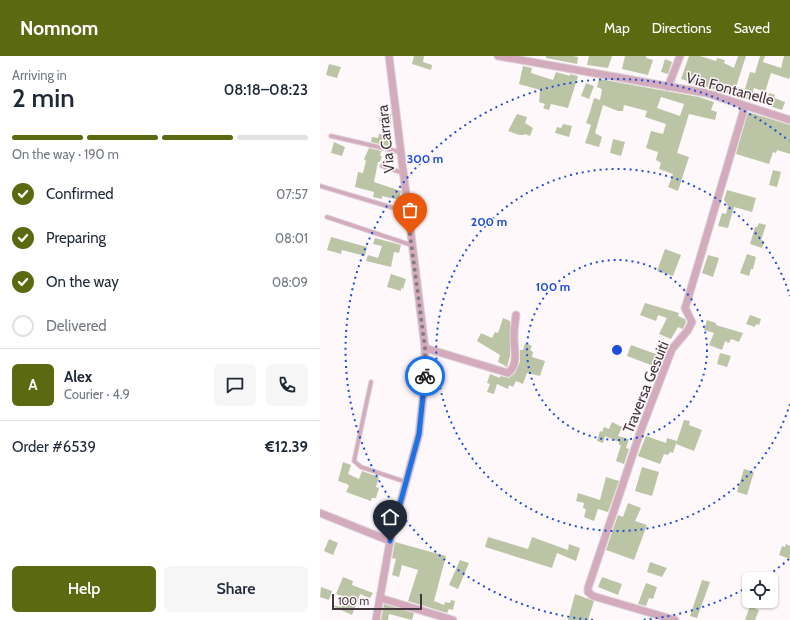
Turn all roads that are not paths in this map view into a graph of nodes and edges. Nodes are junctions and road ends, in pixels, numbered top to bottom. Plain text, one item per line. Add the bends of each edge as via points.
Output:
1 (390, 56) edge
2 (498, 56) edge
3 (680, 56) edge
4 (668, 87) junction
5 (746, 106) junction
6 (790, 120) edge
7 (331, 136) dead end
8 (400, 152) junction
9 (382, 166) dead end
10 (403, 173) junction
11 (320, 186) edge
12 (407, 212) junction
13 (327, 217) dead end
14 (411, 245) junction
15 (516, 315) dead end
16 (425, 348) junction
17 (371, 382) dead end
18 (406, 482) junction
19 (320, 512) edge
20 (390, 541) junction
21 (380, 598) junction
22 (376, 620) edge
23 (453, 620) edge
24 (675, 620) edge

1 - 8 street, Via Carrara
2 - 4 street, Via Fontanelle
3 - 4 street
4 - 5 street, Via Fontanelle via 706,93
5 - 6 street, Via Fontanelle
5 - 24 street, Traversa Gesuiti via 685,308 692,322 672,349 641,430 588,588 588,592 593,596
7 - 8 lane
8 - 10 street, Via Carrara
9 - 10 lane
10 - 12 street, Via Carrara
11 - 12 lane
12 - 14 street, Via Carrara
13 - 14 lane
14 - 16 street, Via Carrara
15 - 16 street via 516,353 508,374
16 - 18 street, Via Carrara via 421,420
17 - 18 lane via 354,461 361,467
18 - 20 street, Via Carrara
19 - 20 street
20 - 21 street, Via Carrara
21 - 22 street, Via Carrara
21 - 23 street

